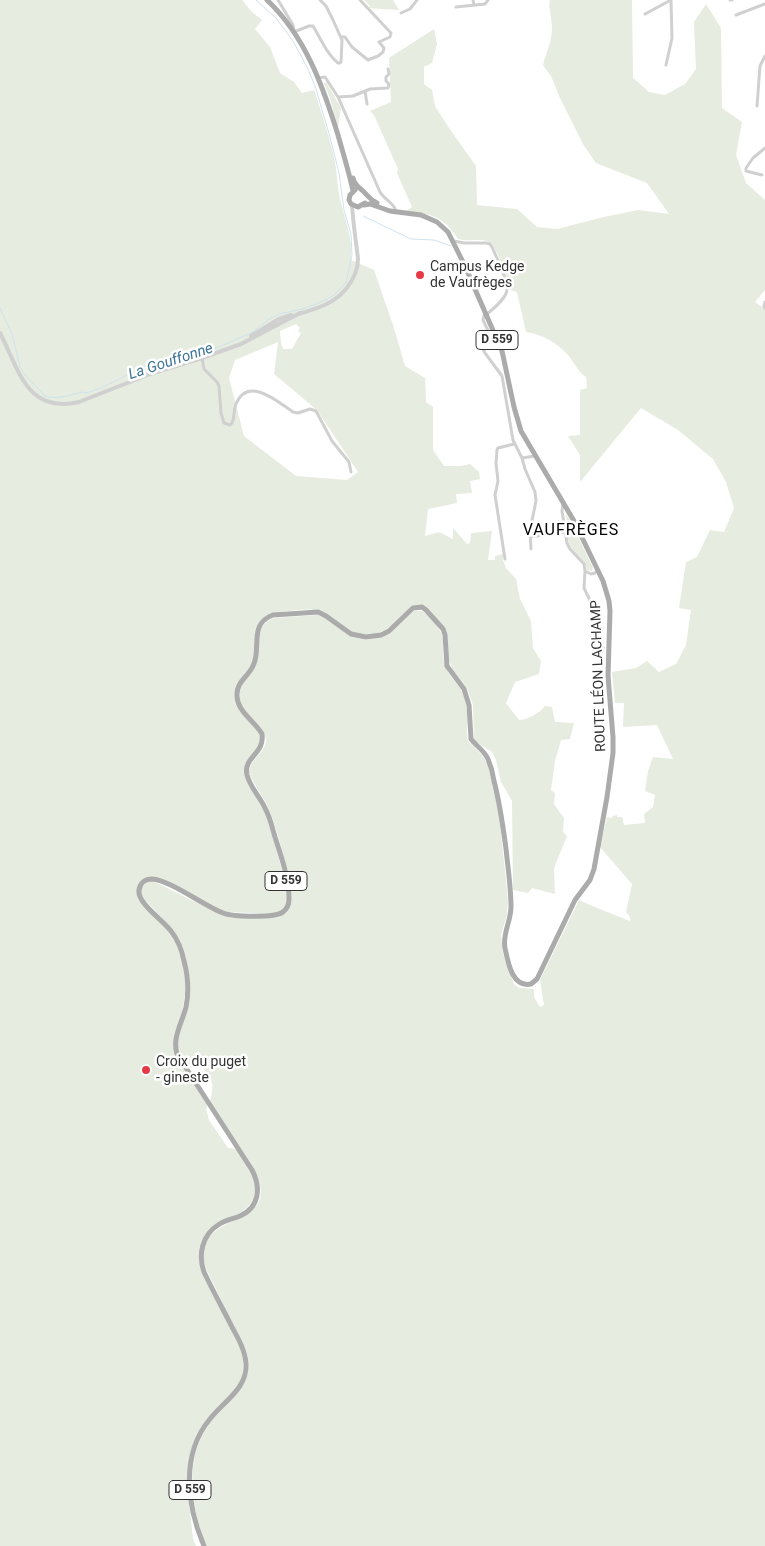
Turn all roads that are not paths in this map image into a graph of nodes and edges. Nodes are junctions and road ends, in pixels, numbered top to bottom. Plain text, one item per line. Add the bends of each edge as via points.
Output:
1 (267, 0) edge
2 (278, 0) edge
3 (320, 0) edge
4 (360, 0) edge
5 (417, 0) edge
6 (473, 0) edge
7 (488, 0) edge
8 (671, 0) edge
9 (765, 4) edge
10 (474, 5) junction
11 (456, 8) dead end
12 (401, 14) dead end
13 (645, 14) dead end
14 (736, 15) dead end
15 (294, 32) junction
16 (341, 37) junction
17 (765, 56) edge
18 (666, 65) dead end
19 (388, 69) dead end
20 (318, 78) junction
21 (365, 91) junction
22 (338, 97) junction
23 (368, 104) dead end
24 (757, 106) dead end
25 (341, 145) junction
26 (765, 148) edge
27 (762, 175) dead end
28 (360, 190) junction
29 (353, 191) junction
30 (366, 198) junction
31 (352, 205) junction
32 (361, 206) junction
33 (395, 210) junction
34 (353, 217) junction
35 (454, 241) junction
36 (765, 302) edge
37 (765, 308) edge
38 (486, 313) junction
39 (0, 333) edge
40 (202, 358) junction
41 (514, 444) junction
42 (535, 456) junction
43 (522, 458) junction
44 (351, 472) dead end
45 (563, 502) junction
46 (565, 532) junction
47 (530, 537) junction
48 (531, 549) dead end
49 (505, 559) dead end
50 (597, 569) junction
51 (585, 571) junction
52 (603, 648) dead end
53 (204, 1546) edge

1 - 15 main road
2 - 15 street
3 - 16 street
4 - 16 street via 391,33 390,37 379,42 383,52 368,60 345,37
5 - 12 street
6 - 10 street
7 - 10 street via 485,4
8 - 13 street
8 - 18 street via 672,38
9 - 14 street
10 - 11 street
15 - 16 street via 313,26 331,58 338,63 341,62
15 - 20 main road
17 - 24 street via 760,66
19 - 21 street via 388,88
20 - 22 street via 325,77
20 - 25 main road
21 - 22 street
21 - 23 street
22 - 33 street via 380,192
25 - 28 main road via 354,183
25 - 29 main road
26 - 27 street via 746,168 746,171
28 - 29 main road
28 - 30 main road
29 - 31 main road via 349,198
30 - 32 main road
30 - 33 main road, ROUTE LÉON LACHAMP
31 - 32 main road
31 - 34 street
32 - 33 main road, ROUTE LÉON LACHAMP via 370,204 383,210
32 - 34 street
33 - 35 main road, ROUTE LÉON LACHAMP / D 559 via 432,219
34 - 40 street via 358,265 349,286 339,297 241,344
35 - 38 main road, ROUTE LÉON LACHAMP / D 559
35 - 38 street via 486,242 493,249 507,292
36 - 37 street
38 - 41 street via 483,320 490,337 480,344 503,379
38 - 42 main road, ROUTE LÉON LACHAMP / D 559 via 502,351 519,425
39 - 40 street via 25,385 40,398 59,404 79,402
40 - 44 street via 204,369 219,386 220,413 224,423 232,424 237,402 250,392 267,394 293,412 313,409 349,462
41 - 43 street
41 - 49 street via 496,450 498,481 495,495
42 - 43 street
42 - 45 main road, ROUTE LÉON LACHAMP / D 559
43 - 47 street via 536,501
45 - 46 street, ROUTE LÉON LACHAMP
45 - 50 main road, ROUTE LÉON LACHAMP / D 559
46 - 47 street
46 - 51 street, ROUTE LÉON LACHAMP via 570,549 582,561
47 - 48 street
50 - 51 street via 593,574
50 - 53 main road, ROUTE LÉON LACHAMP / D 559 via 610,611 608,676 613,737 610,777 592,876 575,900 533,983 521,984 515,979 505,946 511,897 494,777 487,756 471,739 469,705 464,689 448,666 445,635 426,610 417,607 389,631 366,637 351,634 318,612 273,615 263,620 259,628 254,666 242,679 237,696 242,712 262,734 262,746 250,760 247,774 268,813 284,866 289,898 283,912 275,916 226,914 162,882 150,879 140,884 142,900 173,934 184,961 187,994 175,1039 177,1054 252,1170 258,1188 257,1200 252,1207 216,1226 207,1236 202,1250 204,1272 243,1349 246,1365 240,1386 207,1422 193,1452 190,1501
51 - 52 street via 584,588 597,615

